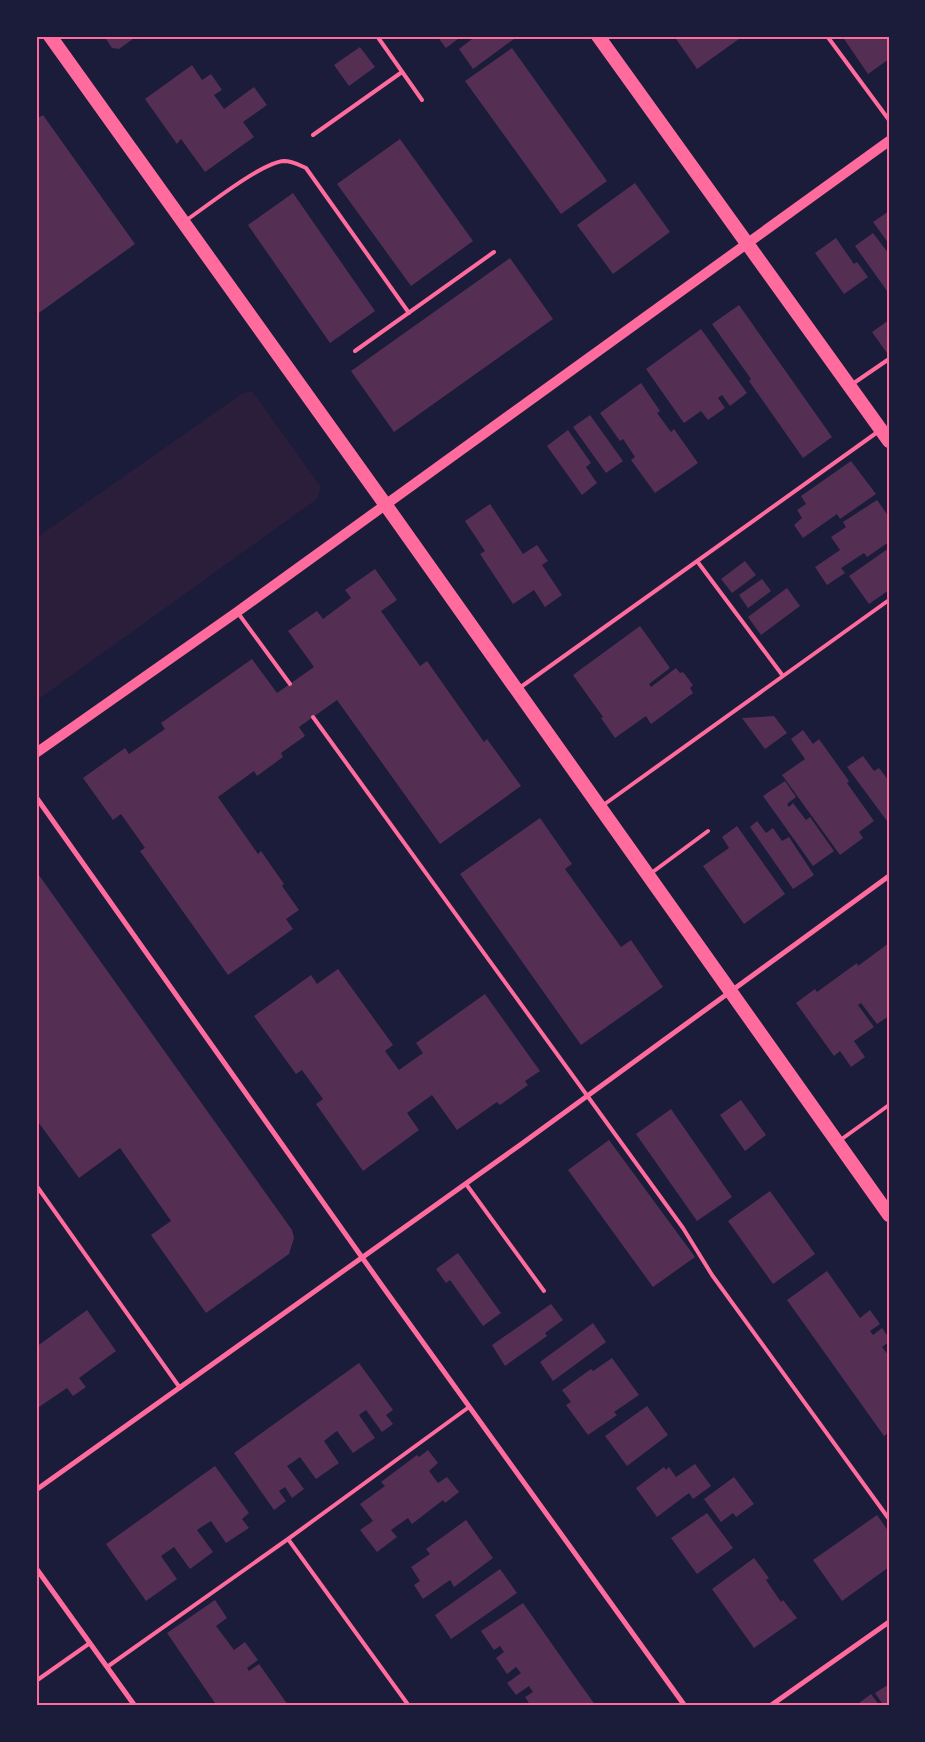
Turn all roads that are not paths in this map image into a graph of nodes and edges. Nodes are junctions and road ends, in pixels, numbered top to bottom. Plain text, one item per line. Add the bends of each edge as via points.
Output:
1 (50, 36) edge
2 (377, 36) edge
3 (598, 36) edge
4 (827, 36) edge
5 (402, 72) junction
6 (422, 100) dead end
7 (889, 120) edge
8 (313, 135) dead end
9 (889, 142) edge
10 (183, 222) junction
11 (747, 243) junction
12 (494, 252) dead end
13 (409, 312) junction
14 (355, 351) dead end
15 (889, 359) edge
16 (850, 386) junction
17 (885, 435) edge
18 (385, 504) junction
19 (697, 561) junction
20 (889, 600) edge
21 (237, 612) junction
22 (783, 676) junction
23 (290, 684) dead end
24 (517, 690) junction
25 (313, 717) dead end
26 (36, 753) edge
27 (36, 797) edge
28 (601, 808) junction
29 (708, 831) dead end
30 (649, 876) junction
31 (889, 876) edge
32 (731, 991) junction
33 (588, 1096) junction
34 (889, 1105) edge
35 (837, 1142) junction
36 (466, 1184) junction
37 (36, 1185) edge
38 (889, 1215) edge
39 (363, 1258) junction
40 (544, 1291) dead end
41 (180, 1388) junction
42 (469, 1407) junction
43 (36, 1490) edge
44 (889, 1519) edge
45 (288, 1540) junction
46 (36, 1568) edge
47 (889, 1622) edge
48 (90, 1643) junction
49 (107, 1667) junction
50 (36, 1682) edge
51 (135, 1706) edge
52 (409, 1706) edge
53 (685, 1706) edge
54 (770, 1706) edge

1 - 10 highway
2 - 5 lane
3 - 11 highway
4 - 7 lane
5 - 6 lane
5 - 8 lane
9 - 11 main road
10 - 13 lane via 264,166 284,161 296,163 306,168
10 - 18 highway
11 - 16 highway
11 - 18 main road
12 - 13 lane
13 - 14 lane
15 - 16 lane
16 - 17 highway
17 - 19 lane
18 - 21 main road
18 - 24 highway
19 - 22 lane
19 - 24 lane
20 - 22 lane
21 - 23 lane
21 - 26 main road
22 - 28 lane
24 - 28 highway
25 - 33 lane
27 - 39 street
28 - 30 highway
29 - 30 lane
30 - 32 highway
31 - 32 street
32 - 33 street
32 - 35 highway
33 - 36 street
33 - 44 lane via 683,1228 722,1289
34 - 35 lane
35 - 38 highway
36 - 39 street
36 - 40 lane
37 - 41 lane
39 - 41 street
39 - 42 street
41 - 43 street
42 - 45 lane
42 - 53 street
45 - 49 lane
45 - 52 lane
46 - 48 street
47 - 54 street
48 - 49 street
48 - 50 lane
49 - 51 street

